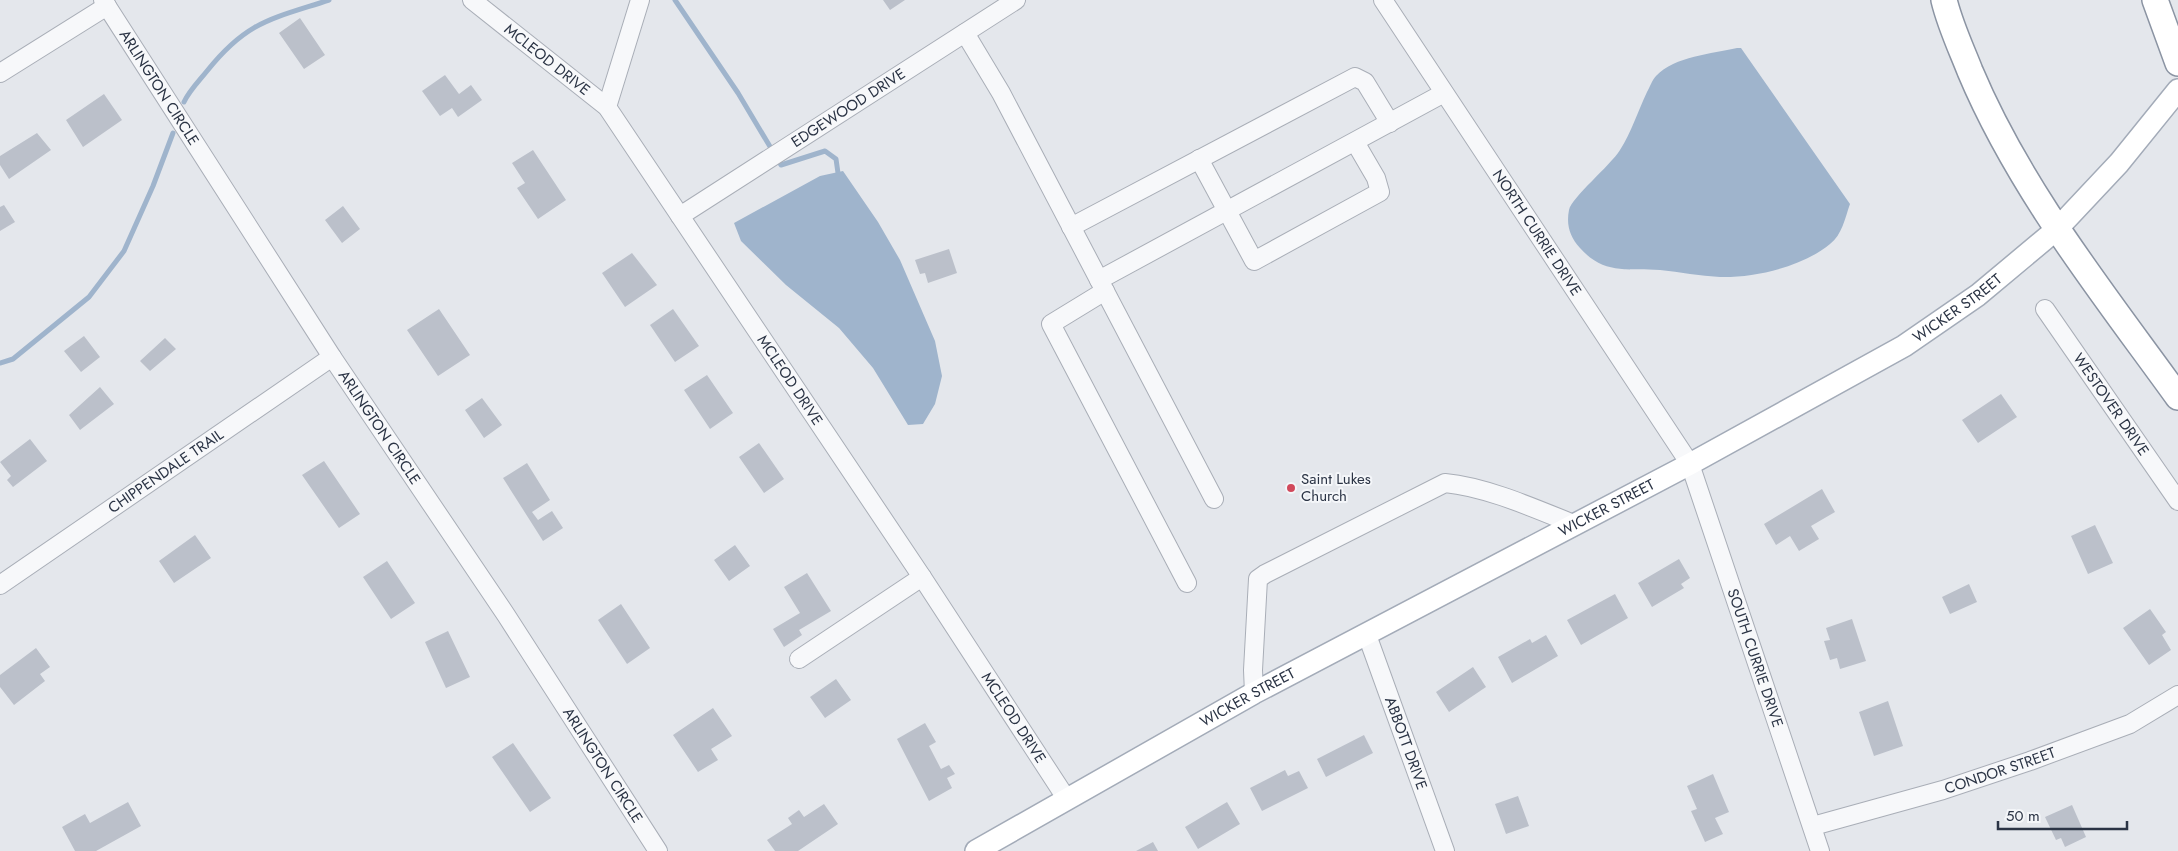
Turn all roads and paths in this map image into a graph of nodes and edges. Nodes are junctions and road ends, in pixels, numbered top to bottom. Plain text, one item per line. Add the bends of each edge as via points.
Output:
1 (472, 0) edge
2 (640, 0) edge
3 (1016, 0) edge
4 (1383, 0) edge
5 (1944, 0) edge
6 (105, 3) edge
7 (2157, 7) edge
8 (965, 33) junction
9 (2178, 63) edge
10 (0, 72) edge
11 (2178, 90) edge
12 (1444, 93) junction
13 (606, 107) junction
14 (1390, 123) junction
15 (1355, 142) junction
16 (1199, 160) junction
17 (1226, 211) junction
18 (680, 216) junction
19 (1071, 227) junction
20 (2057, 229) junction
21 (1102, 286) junction
22 (2045, 309) dead end
23 (332, 357) junction
24 (2178, 397) edge
25 (1690, 464) junction
26 (1214, 499) dead end
27 (2178, 501) edge
28 (1576, 525) junction
29 (922, 577) junction
30 (1187, 583) dead end
31 (0, 585) edge
32 (1367, 635) junction
33 (799, 659) dead end
34 (1254, 693) junction
35 (2178, 695) edge
36 (1066, 798) junction
37 (1813, 826) junction
38 (658, 851) edge
39 (976, 851) edge
40 (1445, 851) edge
41 (1820, 851) edge

1 - 13 street, MCLEOD DRIVE
2 - 13 street
3 - 8 street, EDGEWOOD DRIVE
4 - 12 street, NORTH CURRIE DRIVE
5 - 20 highway via 1948,18 1988,114
6 - 10 street
6 - 23 street, ARLINGTON CIRCLE
7 - 9 highway
8 - 18 street, EDGEWOOD DRIVE
8 - 19 street via 1001,93
11 - 20 main road, WICKER STREET via 2119,163
12 - 14 street
12 - 25 street, NORTH CURRIE DRIVE
13 - 18 street, MCLEOD DRIVE
14 - 15 street
14 - 16 street via 1365,82 1356,78
15 - 17 street
15 - 17 street via 1376,178 1380,192 1254,261
16 - 17 street
16 - 19 street
17 - 21 street
18 - 29 street, MCLEOD DRIVE
19 - 21 street
20 - 24 highway
20 - 25 main road, WICKER STREET via 1978,296 1904,346
21 - 26 street
21 - 30 street via 1051,324
22 - 27 street, WESTOVER DRIVE
23 - 31 street, CHIPPENDALE TRAIL
23 - 38 street, ARLINGTON CIRCLE via 506,615
25 - 28 main road, WICKER STREET
25 - 37 street, SOUTH CURRIE DRIVE
28 - 32 main road, WICKER STREET
28 - 34 street via 1540,510 1445,483 1265,574 1258,579
29 - 33 street
29 - 36 street, MCLEOD DRIVE
32 - 34 main road, WICKER STREET
32 - 40 street, ABBOTT DRIVE
34 - 36 main road, WICKER STREET
35 - 37 street, CONDOR STREET via 2130,724 2030,761 1944,790
36 - 39 main road, WICKER STREET
37 - 41 street, SOUTH CURRIE DRIVE

